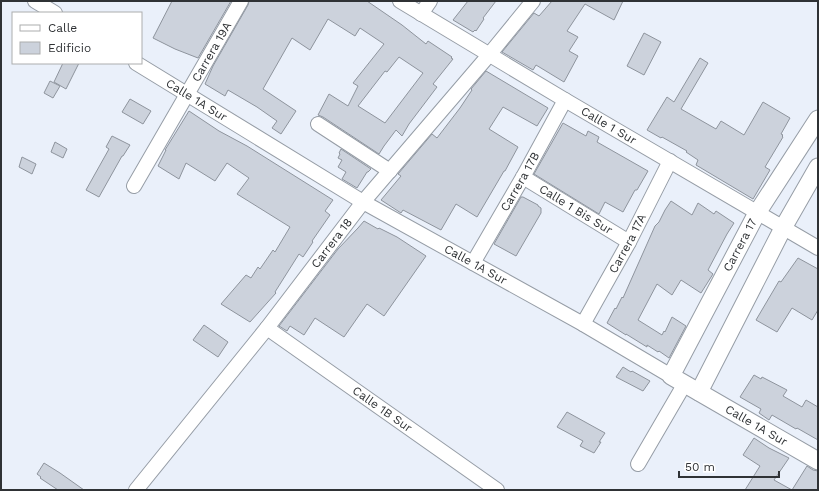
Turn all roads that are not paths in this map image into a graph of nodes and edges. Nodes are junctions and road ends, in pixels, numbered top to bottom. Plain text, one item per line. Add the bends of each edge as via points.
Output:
1 (35, 1) edge
2 (241, 1) edge
3 (400, 1) edge
4 (430, 1) edge
5 (533, 1) edge
6 (53, 12) edge
7 (421, 14) junction
8 (489, 55) junction
9 (138, 64) edge
10 (186, 94) junction
11 (565, 100) junction
12 (818, 119) edge
13 (318, 124) dead end
14 (670, 161) junction
15 (818, 167) edge
16 (390, 170) junction
17 (523, 177) junction
18 (134, 186) dead end
19 (363, 202) junction
20 (757, 213) junction
21 (784, 228) junction
22 (629, 242) junction
23 (818, 248) edge
24 (473, 263) junction
25 (583, 324) junction
26 (267, 328) junction
27 (685, 384) junction
28 (818, 461) edge
29 (638, 464) dead end
30 (136, 490) edge
31 (497, 490) edge

1 - 6 street
2 - 10 street, Carrera 19A
3 - 7 street, Calle 1 Sur
4 - 7 street
5 - 8 street, Carrera 18
7 - 8 street, Calle 1 Sur
8 - 11 street, Calle 1 Sur
8 - 16 street, Carrera 18
9 - 10 street, Calle 1A Sur
10 - 18 street, Carrera 19A
10 - 19 street, Calle 1A Sur
11 - 14 street, Calle 1 Sur
11 - 17 street, Carrera 17B
12 - 20 street, Carrera 17
13 - 16 street
14 - 20 street, Calle 1 Sur
14 - 22 street, Carrera 17A
15 - 21 street
16 - 19 street, Carrera 18
17 - 22 street, Calle 1 Bis Sur
17 - 24 street, Carrera 17B
19 - 24 street, Calle 1A Sur
19 - 26 street, Carrera 18
20 - 21 street, Calle 1 Sur
20 - 27 street, Carrera 17
21 - 23 street, Calle 1 Sur
21 - 27 street
22 - 25 street, Carrera 17A
24 - 25 street, Calle 1A Sur
25 - 27 street, Calle 1A Sur
26 - 30 street, Carrera 18
26 - 31 street, Calle 1B Sur
27 - 28 street, Calle 1A Sur
27 - 29 street

